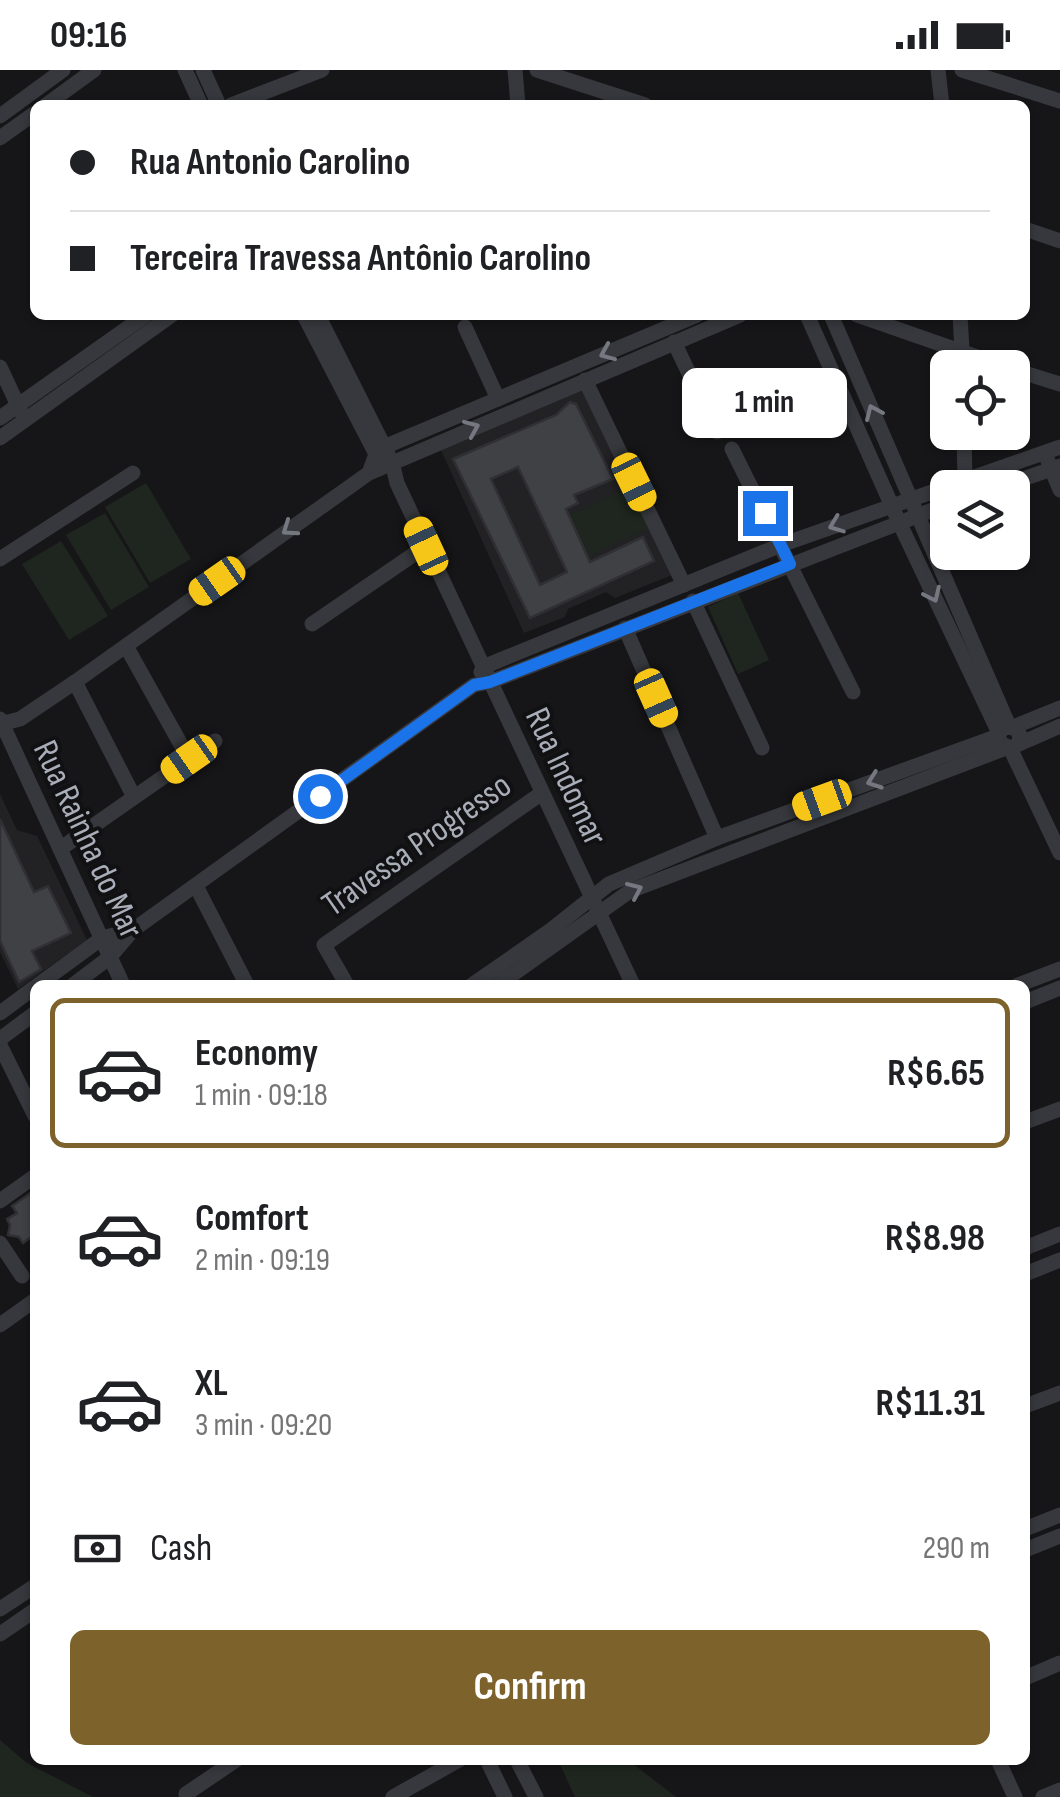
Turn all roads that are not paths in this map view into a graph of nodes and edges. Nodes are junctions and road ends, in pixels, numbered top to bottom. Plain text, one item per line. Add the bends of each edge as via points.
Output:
1 (63, 70) edge
2 (94, 70) edge
3 (185, 70) edge
4 (203, 70) edge
5 (322, 70) edge
6 (515, 70) edge
7 (537, 70) edge
8 (938, 70) edge
9 (962, 70) edge
10 (44, 76) edge
11 (53, 100) edge
12 (200, 100) edge
13 (217, 100) edge
14 (244, 100) edge
15 (518, 100) edge
16 (630, 100) edge
17 (941, 100) edge
18 (1060, 102) edge
19 (0, 116) edge
20 (30, 117) edge
21 (0, 138) edge
22 (1030, 232) edge
23 (1060, 241) edge
24 (143, 320) edge
25 (161, 320) edge
26 (307, 320) edge
27 (320, 320) edge
28 (685, 320) edge
29 (728, 320) edge
30 (809, 320) edge
31 (833, 320) edge
32 (869, 320) edge
33 (960, 320) edge
34 (465, 327) dead end
35 (136, 332) junction
36 (674, 342) junction
37 (939, 350) edge
38 (962, 350) edge
39 (0, 367) edge
40 (1030, 374) edge
41 (585, 380) junction
42 (1060, 384) edge
43 (498, 399) junction
44 (22, 413) junction
45 (0, 418) edge
46 (718, 432) dead end
47 (0, 438) edge
48 (732, 448) dead end
49 (1052, 450) edge
50 (381, 461) junction
51 (1056, 468) edge
52 (994, 470) edge
53 (133, 473) dead end
54 (1030, 477) edge
55 (1060, 490) edge
56 (930, 491) edge
57 (911, 497) junction
58 (891, 504) junction
59 (930, 510) edge
60 (919, 514) junction
61 (898, 522) junction
62 (426, 546) junction
63 (781, 546) junction
64 (0, 559) edge
65 (790, 564) junction
66 (684, 585) junction
67 (693, 602) junction
68 (590, 622) junction
69 (312, 624) dead end
70 (625, 628) junction
71 (598, 639) junction
72 (126, 646) junction
73 (482, 678) junction
74 (75, 682) junction
75 (852, 692) dead end
76 (1060, 708) edge
77 (1060, 726) edge
78 (2, 728) edge
79 (1009, 738) junction
80 (214, 741) dead end
81 (762, 748) dead end
82 (189, 759) junction
83 (542, 793) junction
84 (134, 797) junction
85 (1060, 810) edge
86 (1043, 817) junction
87 (717, 838) junction
88 (60, 849) junction
89 (1060, 853) edge
90 (196, 886) junction
91 (595, 905) junction
92 (133, 930) junction
93 (102, 938) junction
94 (110, 957) junction
95 (1060, 968) edge
96 (45, 980) edge
97 (80, 980) edge
98 (121, 980) edge
99 (244, 980) edge
100 (343, 980) edge
101 (479, 980) edge
102 (504, 980) edge
103 (630, 980) edge
104 (1030, 980) edge
105 (1060, 988) edge
106 (30, 991) edge
107 (1030, 1000) edge
108 (0, 1014) edge
109 (30, 1017) edge
110 (0, 1042) edge
111 (30, 1105) edge
112 (1060, 1109) edge
113 (1030, 1120) edge
114 (30, 1180) edge
115 (0, 1202) edge
116 (1060, 1234) edge
117 (0, 1243) edge
118 (1030, 1246) edge
119 (1060, 1260) edge
120 (1030, 1272) edge
121 (22, 1276) dead end
122 (30, 1304) edge
123 (0, 1325) edge
124 (1060, 1393) edge
125 (1030, 1404) edge
126 (1060, 1515) edge
127 (1030, 1527) edge
128 (1060, 1536) edge
129 (1030, 1548) edge
130 (30, 1589) edge
131 (0, 1609) edge
132 (30, 1613) edge
133 (0, 1634) edge
134 (1060, 1663) edge
135 (1030, 1676) edge
136 (229, 1765) edge
137 (450, 1765) edge
138 (489, 1765) edge
139 (520, 1765) edge
140 (1000, 1765) edge
141 (1060, 1790) edge
142 (186, 1794) dead end
143 (394, 1797) edge
144 (505, 1797) edge
145 (536, 1797) edge
146 (1014, 1797) edge
147 (1043, 1797) edge

1 - 10 street
2 - 11 street
3 - 12 street
4 - 13 street
5 - 14 street
6 - 15 street
7 - 16 street
8 - 17 street
9 - 18 street
10 - 19 street
20 - 21 street
22 - 23 street
24 - 35 street
25 - 35 street
26 - 50 street, Rua Indomar
27 - 50 street, Rua Indomar
28 -> 43 street
29 - 36 street
30 - 58 street
57 -> 31 street
32 - 37 street
33 - 38 street
34 - 43 street
35 - 44 street
36 - 41 street
36 - 46 street
39 - 44 street
40 - 42 street
50 -> 41 street
41 - 66 street
43 - 50 street
44 - 45 street
44 - 47 street
48 - 63 street
49 - 51 street
49 - 52 street
50 - 62 street, Rua Indomar
50 -> 72 street
51 - 54 street
51 - 55 street
53 - 64 street
56 - 57 street
57 - 58 street
57 - 60 street
58 - 61 street
58 -> 63 street
59 - 60 street
60 - 61 street
60 - 79 street
61 - 65 street
61 -> 79 street
62 - 69 street
62 - 73 street, Rua Indomar
63 - 65 street
63 - 66 street
65 - 67 street
65 - 75 street
66 - 68 street
67 - 70 street
67 - 81 street
68 - 71 street
68 - 73 street
70 - 71 street
70 - 87 street
71 - 73 street
72 - 74 street
72 - 82 street
73 - 83 street, Rua Indomar
73 - 90 street
74 - 78 street
74 - 84 street
76 - 79 street
77 - 79 street
78 - 88 street, Rua Rainha do Mar
79 - 86 street
79 -> 87 street
91 -> 79 street
80 - 82 street
82 - 84 street
83 - 91 street, Rua Indomar
83 - 100 street, Travessa Progresso via 324,945
84 - 88 street
85 - 86 street
86 - 89 street
87 - 91 street via 609,884
88 - 93 street, Rua Rainha do Mar
90 - 92 street
90 - 99 street
91 - 101 street
91 - 102 street
91 - 103 street, Rua Indomar
92 - 93 street
92 - 94 street
93 - 94 street, Rua Rainha do Mar
93 - 96 street
94 - 97 street
94 - 98 street, Rua Rainha do Mar
95 - 104 street
105 - 107 street
106 - 108 street
109 - 110 street
110 - 111 street
112 - 113 street
114 - 115 street
116 - 118 street
117 - 121 street
119 - 120 street
122 - 123 street
124 - 125 street
126 - 127 street
128 - 129 street
130 - 131 street
132 - 133 street
134 - 135 street
136 - 142 street
137 - 143 street
138 - 144 street
139 - 145 street
140 - 146 street
141 - 147 street

